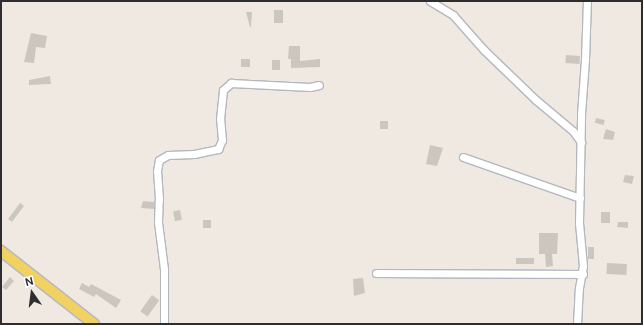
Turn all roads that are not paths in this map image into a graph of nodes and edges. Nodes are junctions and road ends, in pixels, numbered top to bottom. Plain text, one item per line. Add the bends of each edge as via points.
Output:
1 (430, 1) edge
2 (587, 1) edge
3 (319, 85) dead end
4 (581, 142) junction
5 (463, 157) dead end
6 (580, 198) junction
7 (1, 251) edge
8 (376, 272) dead end
9 (583, 274) junction
10 (94, 324) edge
11 (164, 324) edge
12 (577, 324) edge

1 - 4 street via 453,15 484,50 573,131
2 - 4 street
3 - 11 street via 310,87 231,83 223,90 220,119 222,140 218,148 194,154 168,154 159,160 158,222 164,269
4 - 6 street
5 - 6 street
6 - 9 street
7 - 10 main road
8 - 9 street
9 - 12 street via 579,288

